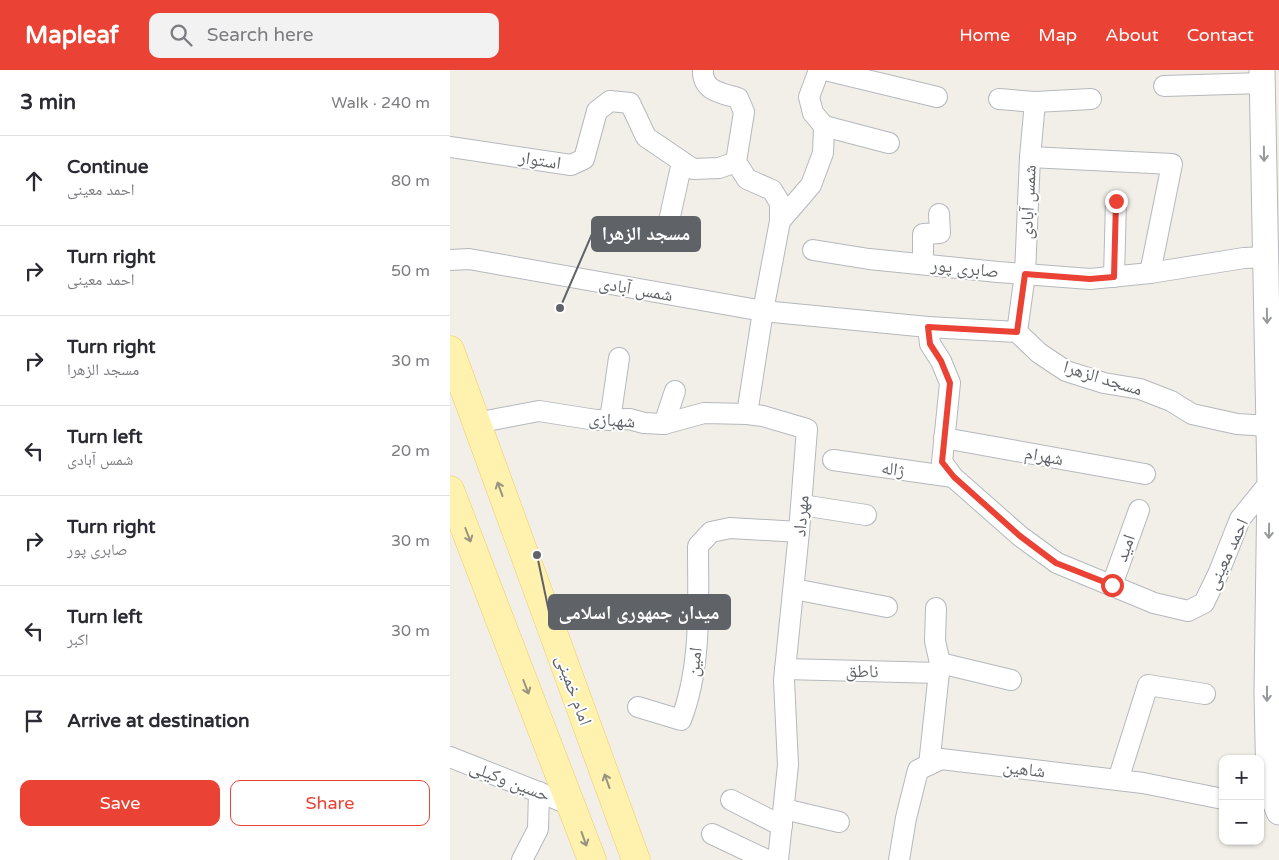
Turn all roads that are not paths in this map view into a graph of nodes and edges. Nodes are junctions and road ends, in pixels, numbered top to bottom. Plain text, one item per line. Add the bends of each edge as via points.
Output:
1 (703, 70) edge
2 (819, 70) edge
3 (825, 70) edge
4 (1270, 76) edge
5 (1164, 86) dead end
6 (937, 97) dead end
7 (999, 99) dead end
8 (1091, 99) dead end
9 (1035, 102) junction
10 (824, 126) junction
11 (1279, 132) edge
12 (889, 143) dead end
13 (450, 147) edge
14 (1030, 157) junction
15 (682, 162) junction
16 (736, 162) junction
17 (1116, 201) dead end
18 (939, 214) dead end
19 (780, 221) junction
20 (668, 230) dead end
21 (813, 250) dead end
22 (1266, 257) junction
23 (450, 260) edge
24 (923, 264) junction
25 (1150, 273) junction
26 (1025, 274) junction
27 (1114, 277) junction
28 (763, 311) junction
29 (928, 327) junction
30 (1017, 332) junction
31 (450, 350) edge
32 (619, 358) dead end
33 (675, 391) dead end
34 (747, 414) junction
35 (610, 420) junction
36 (476, 424) junction
37 (664, 424) junction
38 (1274, 426) edge
39 (944, 438) junction
40 (833, 460) dead end
41 (1145, 474) dead end
42 (954, 477) junction
43 (1270, 482) junction
44 (450, 490) edge
45 (802, 505) junction
46 (1139, 510) dead end
47 (866, 515) dead end
48 (799, 532) junction
49 (1112, 585) junction
50 (794, 589) junction
51 (887, 607) dead end
52 (936, 608) dead end
53 (940, 668) junction
54 (785, 669) junction
55 (1011, 680) dead end
56 (1205, 694) dead end
57 (638, 707) dead end
58 (450, 757) edge
59 (929, 765) junction
60 (1118, 780) junction
61 (539, 792) junction
62 (1219, 798) edge
63 (731, 800) dead end
64 (571, 804) junction
65 (1274, 809) edge
66 (783, 818) junction
67 (839, 822) dead end
68 (712, 834) dead end
69 (522, 860) edge
70 (592, 860) edge
71 (636, 860) edge
72 (767, 860) edge
73 (778, 860) edge
74 (899, 860) edge

1 - 16 street via 703,79 709,87 738,98 744,112
2 - 10 street via 809,97 813,113
3 - 6 street
4 - 5 street
4 - 11 street
4 -> 22 street
7 - 9 street
8 - 9 street
9 - 14 street, شمس آبادی
10 - 12 street
10 - 19 street via 823,153 811,185
13 - 15 street, استوار via 571,165 584,159 597,111 610,101 630,103 646,138
14 - 25 street via 1172,164
14 - 26 street, شمس آبادی
15 - 16 street, استوار via 693,170 719,168
15 - 20 street
16 - 19 street via 747,179 772,190 780,203
17 - 27 street
18 - 24 street via 940,233 923,234
19 - 28 street
21 - 24 street, صابری پور
22 - 25 street, صابری پور
22 -> 38 street
23 - 28 street, شمس آبادی via 469,259
24 - 26 street, صابری پور
25 - 27 street, صابری پور
26 - 27 street, صابری پور via 1090,279
26 - 30 street, شمس آبادی
28 - 29 street
28 - 34 street
29 - 30 street
29 - 39 street, احمد معینی via 930,344 950,383
30 - 38 street, مسجد الزهرا via 1039,353 1066,371 1104,383 1140,389 1172,401 1192,414 1237,424
31 - 36 main road, امام خمینی
32 - 35 street
33 - 37 street
34 - 37 street, شهبازی via 704,413
34 - 45 street, مهرداد via 807,429
35 - 36 street, شهبازی via 539,411
35 - 37 street, شهبازی
71 -> 36 main road, امام خمینی
38 - 43 street
39 - 41 street, شهرام
39 - 42 street, احمد معینی via 942,462
40 - 42 street, ژاله
42 - 49 street, احمد معینی via 1020,536 1056,563
43 - 49 street, احمد معینی via 1240,519 1204,603 1188,610 1154,604
43 -> 65 street via 1266,694 1268,786
44 -> 64 main road
45 - 47 street
45 - 48 street, مهرداد
46 - 49 street, امید
48 - 50 street, مهرداد
48 - 57 street, امین via 730,528 711,532 698,546 698,628 688,703 681,720
50 - 51 street
50 - 54 street, مهرداد
52 - 53 street via 935,640
53 - 54 street, ناطق
53 - 55 street, ناطق
53 - 59 street
54 - 66 street, مهرداد via 788,764
56 - 60 street via 1148,685
58 - 61 street, حسین وکیلی
59 - 60 street, شاهین via 941,759
59 - 74 street via 918,770
60 - 62 street, شاهین
61 - 64 street, حسین وکیلی
61 - 69 street via 538,829
63 - 66 street
64 -> 70 main road
66 - 67 street
66 - 73 street, مهرداد
68 - 72 street

